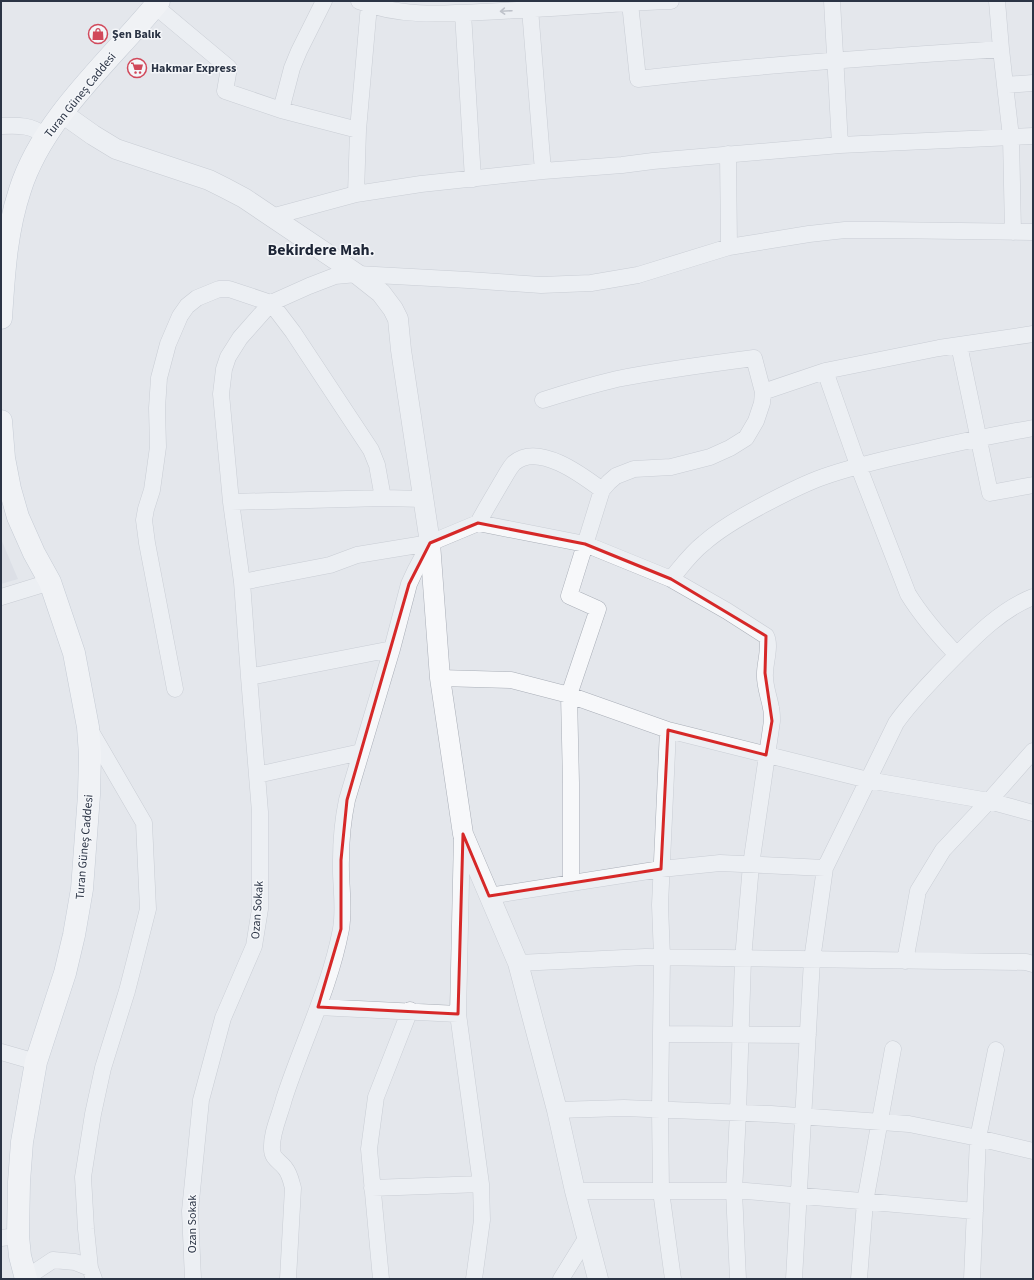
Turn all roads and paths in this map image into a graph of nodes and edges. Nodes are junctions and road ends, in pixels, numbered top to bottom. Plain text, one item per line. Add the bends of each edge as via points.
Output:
1 (324, 1) edge
2 (671, 1) edge
3 (832, 1) edge
4 (997, 1) edge
5 (157, 3) edge
6 (364, 3) edge
7 (630, 3) junction
8 (530, 10) junction
9 (463, 13) junction
10 (1001, 49) junction
11 (836, 60) junction
12 (1033, 83) edge
13 (1005, 85) junction
14 (281, 110) junction
15 (62, 113) junction
16 (1, 126) edge
17 (358, 130) junction
18 (46, 136) junction
19 (1033, 136) edge
20 (1011, 137) junction
21 (840, 145) junction
22 (728, 154) junction
23 (543, 171) junction
24 (472, 179) junction
25 (356, 194) junction
26 (8, 209) edge
27 (271, 217) junction
28 (1013, 232) junction
29 (1033, 232) edge
30 (729, 247) junction
31 (3, 262) edge
32 (356, 274) junction
33 (271, 303) junction
34 (1, 318) edge
35 (1033, 334) edge
36 (959, 345) junction
37 (825, 371) junction
38 (763, 392) junction
39 (543, 400) dead end
40 (1, 421) edge
41 (1033, 428) edge
42 (979, 438) junction
43 (858, 465) junction
44 (1033, 485) edge
45 (602, 490) junction
46 (383, 498) junction
47 (424, 499) junction
48 (231, 502) junction
49 (478, 523) junction
50 (430, 543) junction
51 (585, 544) junction
52 (671, 579) junction
53 (50, 582) junction
54 (242, 582) junction
55 (1, 597) edge
56 (1033, 597) edge
57 (392, 649) junction
58 (957, 655) junction
59 (249, 677) junction
60 (440, 678) junction
61 (175, 689) dead end
62 (569, 695) junction
63 (88, 727) junction
64 (668, 730) junction
65 (1033, 751) edge
66 (362, 752) junction
67 (766, 755) junction
68 (257, 775) junction
69 (868, 780) junction
70 (989, 801) junction
71 (1033, 813) edge
72 (462, 834) junction
73 (752, 865) junction
74 (825, 868) junction
75 (661, 869) junction
76 (571, 883) junction
77 (489, 896) junction
78 (662, 957) junction
79 (744, 959) junction
80 (812, 960) junction
81 (905, 961) junction
82 (518, 963) junction
83 (1033, 964) edge
84 (318, 1007) junction
85 (410, 1010) junction
86 (458, 1014) junction
87 (661, 1034) junction
88 (741, 1035) junction
89 (808, 1035) junction
90 (893, 1049) dead end
91 (996, 1050) dead end
92 (1, 1052) edge
93 (36, 1062) junction
94 (557, 1110) junction
95 (660, 1110) junction
96 (738, 1113) junction
97 (804, 1116) junction
98 (880, 1122) junction
99 (978, 1138) junction
100 (1033, 1151) edge
101 (481, 1184) junction
102 (372, 1188) junction
103 (575, 1191) junction
104 (660, 1191) junction
105 (734, 1191) junction
106 (799, 1196) junction
107 (865, 1202) junction
108 (975, 1212) junction
109 (9, 1237) edge
110 (587, 1237) junction
111 (92, 1274) edge
112 (26, 1278) edge
113 (193, 1279) edge
114 (288, 1279) edge
115 (381, 1279) edge
116 (474, 1279) edge
117 (561, 1279) edge
118 (598, 1279) edge
119 (673, 1279) edge
120 (738, 1279) edge
121 (794, 1279) edge
122 (859, 1279) edge
123 (972, 1279) edge

1 - 14 street via 292,68
2 - 7 street
3 - 11 street
4 - 10 street
5 - 14 street via 229,68 225,91
5 - 15 main road, Turan Güneş Caddesi
6 - 9 street via 399,12
6 - 17 street
7 - 8 street
7 - 11 street via 638,79
8 -> 9 street
8 - 23 street
9 - 24 street
10 - 11 street
10 - 13 street
11 - 21 street
12 - 13 street
13 - 20 street
14 - 17 street
15 - 18 main road, Turan Güneş Caddesi
15 - 27 street via 116,149 225,188
16 - 18 street via 30,127
17 - 25 street
18 - 26 main road, Turan Güneş Caddesi via 34,154
19 - 20 street
20 - 21 street
20 - 28 street
21 - 22 street
22 - 23 street
22 - 30 street
23 - 24 street
24 - 25 street
25 - 27 street
26 - 31 main road, Turan Güneş Caddesi via 9,232
27 - 32 street
28 - 29 street
28 - 30 street via 846,230
30 - 32 street via 638,275 591,283 541,285
31 - 34 main road, Turan Güneş Caddesi
32 - 33 street via 334,276
32 - 47 street via 381,293 394,309 398,319
33 - 46 street via 371,450 377,465
33 - 48 street, Ozan Sokak via 240,338 224,369 221,394
33 - 61 street via 229,289 219,289 197,298 180,316 168,344 159,378 158,447 152,490 144,520
35 - 36 street
36 - 37 street
36 - 42 street
37 - 38 street
37 - 43 street
38 - 39 street via 754,358 618,379
38 - 45 street via 760,412 751,432 730,448 710,457 671,467 634,469 616,476
40 - 53 main road, Turan Güneş Caddesi via 4,458 18,517
41 - 42 street
42 - 43 street
42 - 44 street via 990,493
43 - 52 street via 792,490 745,514 702,544
43 - 58 street via 908,594 932,629
45 - 49 street via 586,477 557,462 544,457 522,457 507,472
45 - 51 street
46 - 47 street
46 - 48 street
47 - 50 street
48 - 54 street, Ozan Sokak
49 - 50 street
49 - 51 street
50 - 54 street via 357,555 330,565
50 - 57 street via 409,584
50 - 60 street
51 - 52 street
51 - 62 street via 569,596 598,609
52 - 67 street via 755,628 768,639 765,682 772,708 772,721
53 - 55 street
53 - 63 main road, Turan Güneş Caddesi via 74,653
54 - 59 street, Ozan Sokak
56 - 58 street via 994,620
57 - 59 street
57 - 66 street
58 - 69 street via 904,711
59 - 68 street, Ozan Sokak
60 - 62 street via 511,680
60 - 72 street
62 - 64 street
62 - 76 street
63 - 93 main road, Turan Güneş Caddesi via 89,795 82,889 65,973
63 - 111 street via 144,823 148,909 127,991 103,1068 83,1178
64 - 67 street
64 - 75 street
65 - 70 street
66 - 68 street
66 - 84 street via 343,818 340,860 343,908 341,929
67 - 69 street
67 - 73 street
68 - 113 street, Ozan Sokak via 260,812 260,909 254,946 223,1018 201,1100 190,1211
69 - 70 street
69 - 74 street
70 - 71 street
70 - 81 street via 942,850 918,892
72 - 77 street
72 - 86 street
73 - 74 street
73 - 75 street via 720,863
73 - 79 street
74 - 80 street
75 - 76 street
75 - 78 street
76 - 77 street
77 - 82 street
78 - 79 street
78 - 82 street
78 - 87 street
79 - 80 street
79 - 88 street
80 - 81 street
80 - 89 street
81 - 83 street
82 - 94 street
84 - 85 street
84 - 114 street via 273,1135 272,1154 285,1168 293,1188
85 - 86 street
85 - 102 street via 376,1097 369,1149
86 - 101 street
87 - 88 street
87 - 95 street
88 - 89 street
88 - 96 street
89 - 97 street
90 - 98 street
91 - 99 street
92 - 93 street
93 - 109 main road, Turan Güneş Caddesi
94 - 95 street
94 - 103 street
95 - 96 street
95 - 104 street
96 - 97 street
96 - 105 street
97 - 98 street
97 - 106 street
98 - 99 street via 909,1124
98 - 107 street
99 - 100 street
99 - 108 street
101 - 102 street
101 - 116 street via 482,1220
102 - 115 street
103 - 104 street
103 - 110 street
104 - 105 street
104 - 119 street
105 - 106 street
105 - 120 street
106 - 107 street
106 - 121 street
107 - 108 street
107 - 122 street
108 - 123 street
109 - 112 main road, Turan Güneş Caddesi via 20,1256
110 - 117 street
110 - 118 street
111 - 112 street via 75,1262 53,1260

